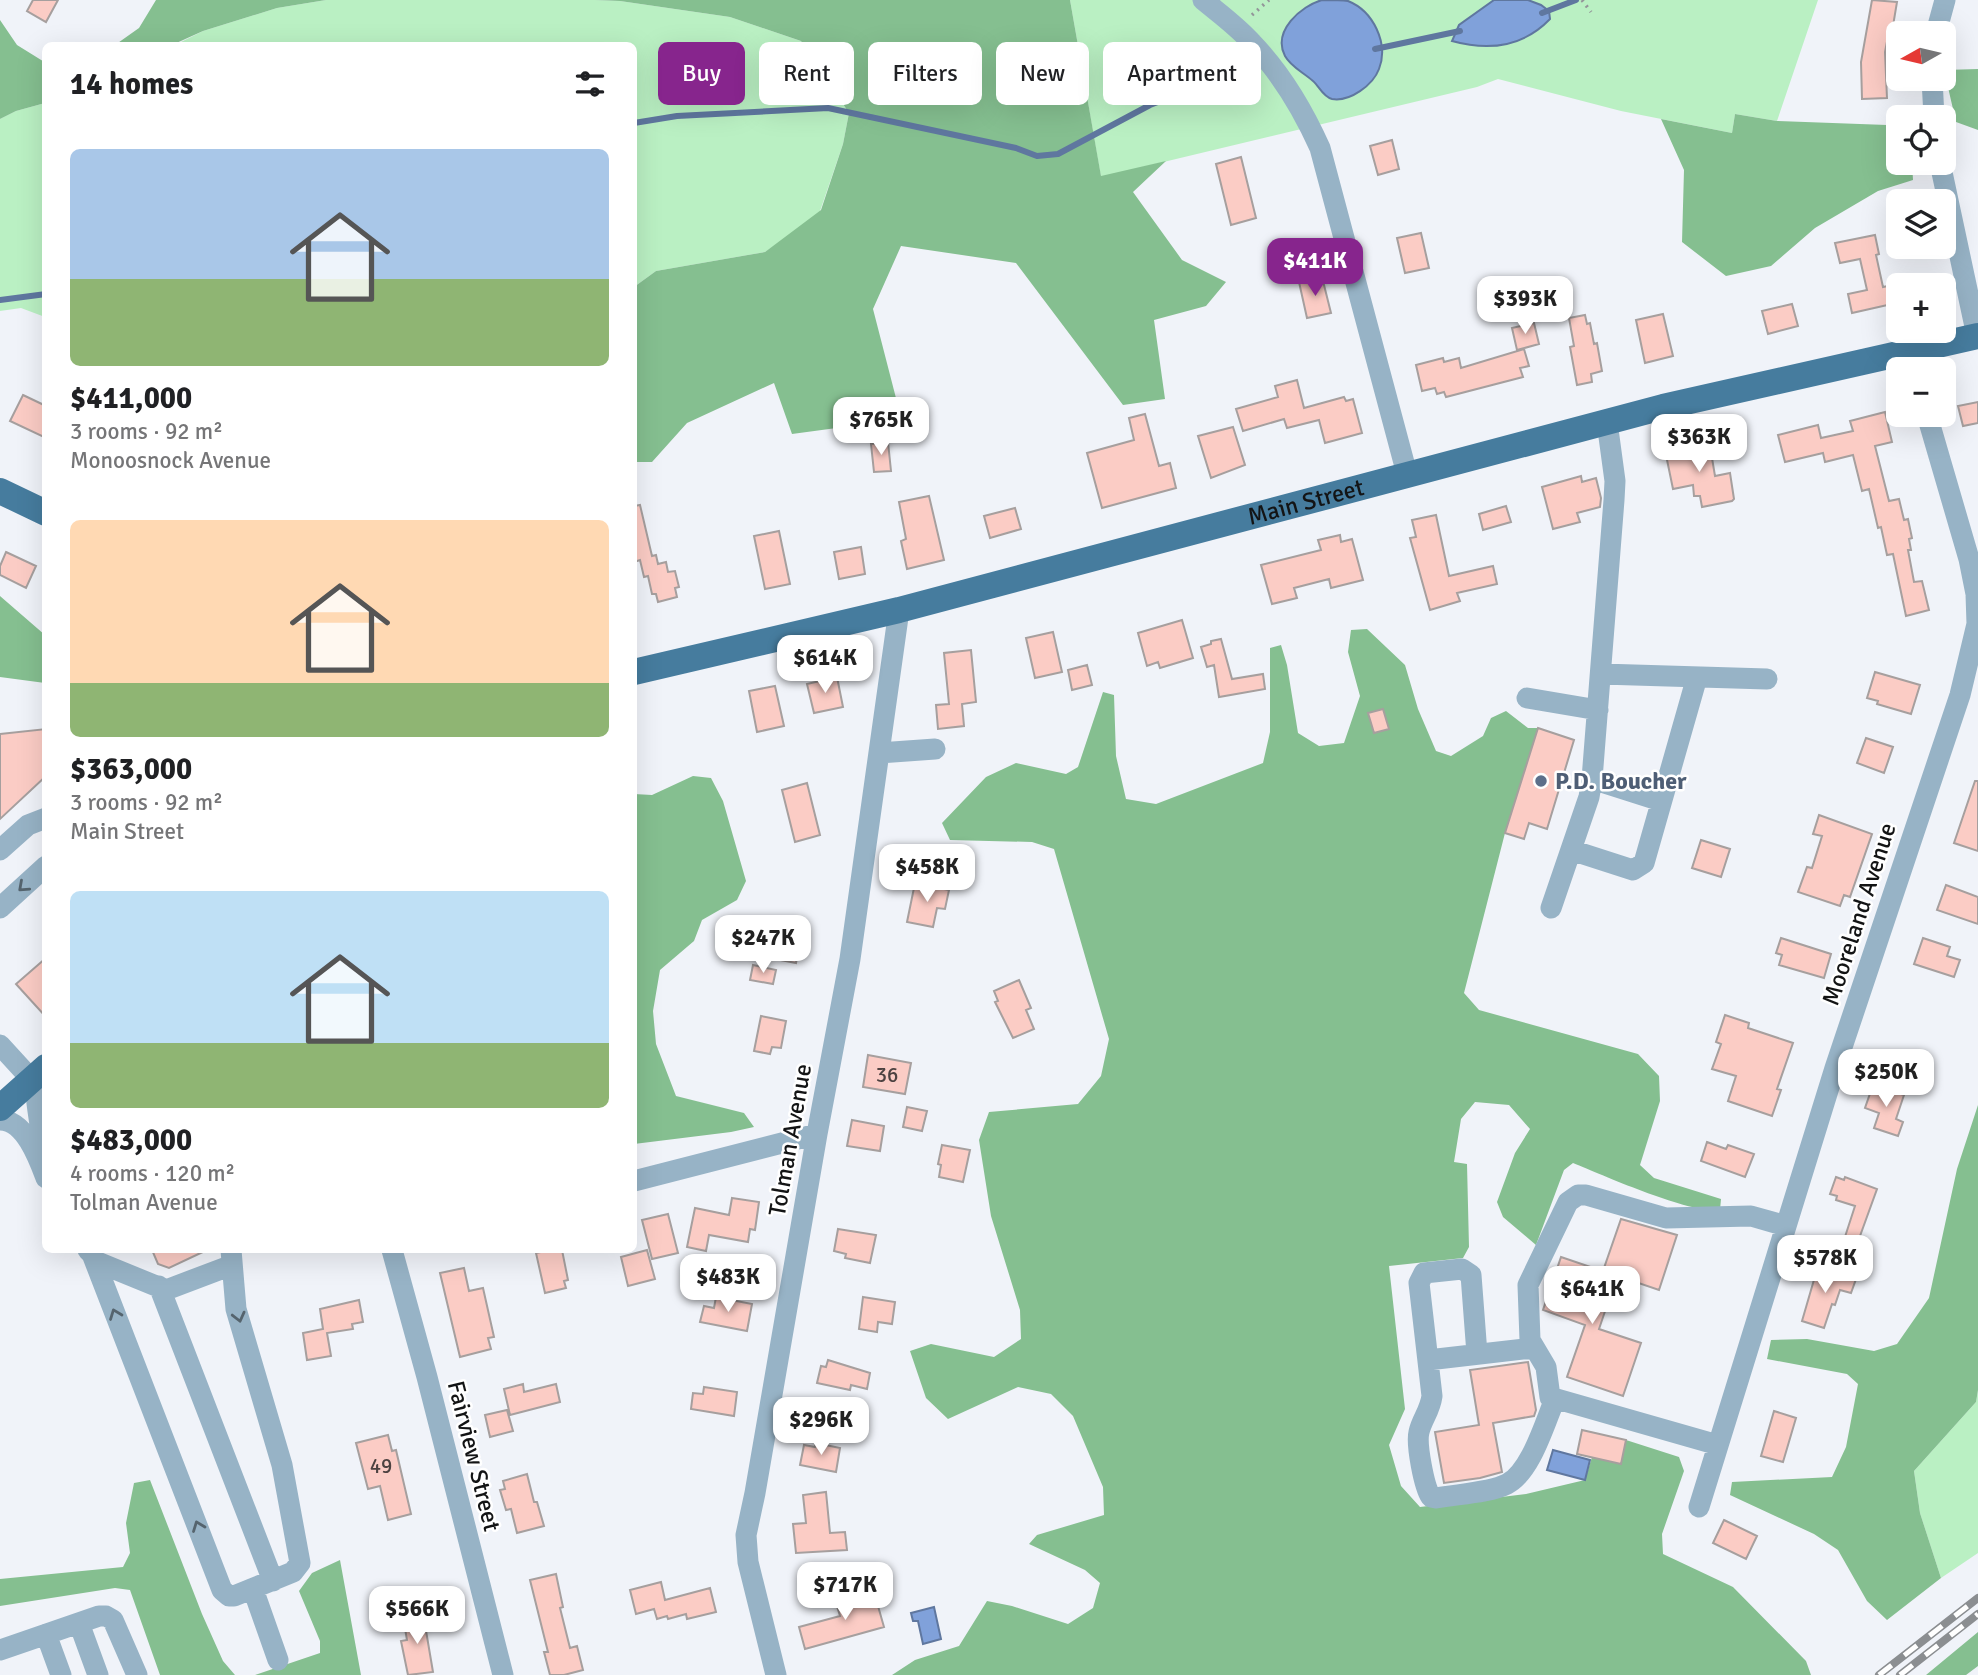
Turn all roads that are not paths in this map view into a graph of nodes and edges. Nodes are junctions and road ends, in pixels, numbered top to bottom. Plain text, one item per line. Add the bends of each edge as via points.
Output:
1 (1203, 0) edge
2 (1945, 0) edge
3 (1939, 21) edge
4 (1943, 175) edge
5 (1978, 336) edge
6 (1919, 357) edge
7 (1886, 365) edge
8 (1606, 422) junction
9 (1930, 427) edge
10 (1407, 474) junction
11 (0, 492) edge
12 (42, 511) edge
13 (899, 610) junction
14 (637, 671) edge
15 (1601, 674) junction
16 (1697, 677) junction
17 (1766, 679) dead end
18 (1527, 698) dead end
19 (1598, 710) junction
20 (935, 750) dead end
21 (879, 753) junction
22 (1592, 779) junction
23 (1661, 801) junction
24 (42, 820) edge
25 (0, 850) edge
26 (1571, 850) junction
27 (42, 870) edge
28 (0, 908) edge
29 (1551, 908) dead end
30 (0, 1045) edge
31 (39, 1074) edge
32 (0, 1108) edge
33 (0, 1121) edge
34 (817, 1134) junction
35 (42, 1138) edge
36 (42, 1169) edge
37 (637, 1180) edge
38 (1786, 1226) junction
39 (393, 1253) edge
40 (91, 1255) edge
41 (232, 1257) edge
42 (159, 1286) junction
43 (1533, 1348) junction
44 (1477, 1354) junction
45 (1428, 1360) junction
46 (1555, 1398) junction
47 (1718, 1445) junction
48 (1699, 1507) dead end
49 (263, 1584) junction
50 (79, 1623) junction
51 (46, 1634) junction
52 (0, 1650) edge
53 (278, 1660) dead end
54 (61, 1675) edge
55 (98, 1675) edge
56 (137, 1675) edge
57 (503, 1675) edge
58 (776, 1675) edge

1 - 10 street via 1251,41 1274,68 1312,129 1330,178
2 - 3 street
4 - 5 street
5 - 6 main road, Main Street
7 - 8 main road, Main Street
8 - 10 main road, Main Street
8 - 15 street via 1615,481
9 - 38 street, Mooreland Avenue via 1969,559 1977,624 1960,695
10 - 13 main road, Main Street
11 - 12 main road
13 - 14 main road, Main Street
13 - 21 street, Tolman Avenue
15 - 16 street
15 - 19 street
16 - 17 street
16 - 23 street
18 - 19 street
19 - 22 street
20 - 21 street
21 - 34 street, Tolman Avenue via 850,959
22 - 23 street
22 - 26 street
23 - 26 street via 1638,868
24 - 25 street via 28,825
26 - 29 street
27 -> 28 street
30 - 31 street
31 - 32 main road
31 - 35 street via 35,1094
33 - 36 street via 16,1125
34 - 37 street
34 - 58 street, Tolman Avenue via 746,1535 752,1583
38 - 43 street via 1751,1216 1666,1218 1587,1195 1574,1197 1528,1285
38 - 47 street, Mooreland Avenue
39 - 57 street, Fairview Street
40 - 42 street
49 -> 40 street via 233,1596 222,1590
41 - 42 street via 173,1289
41 -> 49 street via 236,1309 282,1465 300,1563 293,1572
42 - 49 street
43 - 44 street
43 - 46 street via 1546,1367 1550,1397
44 - 45 street
44 - 45 street via 1471,1275 1462,1269 1424,1273 1419,1283
45 - 46 street via 1431,1404 1419,1438 1431,1497 1498,1487 1513,1480 1528,1462
46 - 47 street
47 - 48 street, Mooreland Avenue
49 - 53 street
50 - 51 street
50 - 55 street
50 - 56 street via 99,1616 113,1620
51 - 52 street
51 - 54 street

